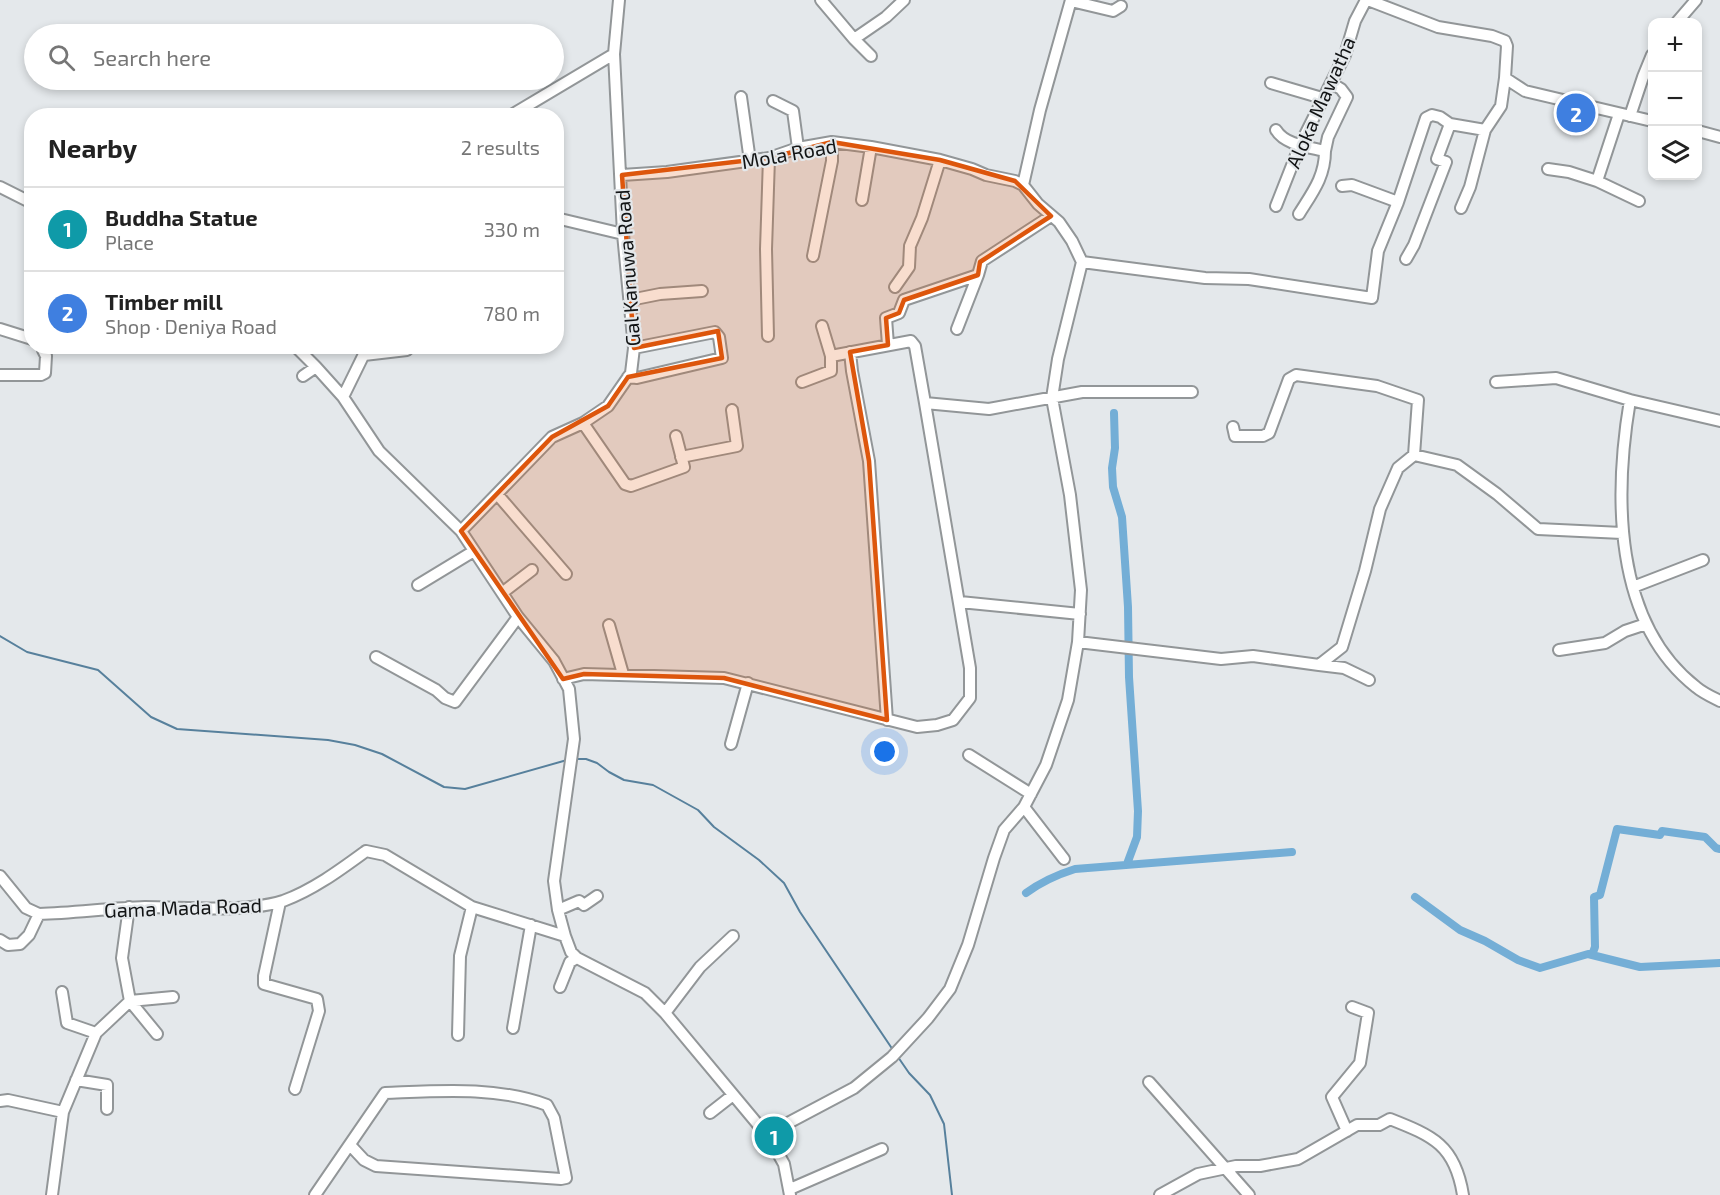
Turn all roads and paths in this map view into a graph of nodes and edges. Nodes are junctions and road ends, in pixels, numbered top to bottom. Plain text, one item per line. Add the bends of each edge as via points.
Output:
1 (619, 0) edge
2 (821, 0) edge
3 (904, 0) edge
4 (1367, 0) edge
5 (1696, 0) edge
6 (1071, 1) edge
7 (1121, 6) dead end
8 (1680, 18) edge
9 (854, 39) junction
10 (615, 54) junction
11 (871, 56) dead end
12 (1648, 66) edge
13 (1505, 78) junction
14 (1271, 83) dead end
15 (1331, 83) junction
16 (564, 84) edge
17 (554, 90) edge
18 (741, 97) dead end
19 (1322, 98) junction
20 (773, 101) dead end
21 (524, 108) edge
22 (1625, 115) junction
23 (1648, 120) edge
24 (1450, 124) junction
25 (1276, 130) dead end
26 (1485, 130) junction
27 (1702, 132) edge
28 (1720, 137) edge
29 (832, 142) junction
30 (1300, 145) junction
31 (871, 147) junction
32 (798, 148) junction
33 (1325, 151) junction
34 (768, 158) junction
35 (750, 160) junction
36 (940, 160) junction
37 (1548, 169) dead end
38 (622, 175) junction
39 (1597, 181) junction
40 (1023, 185) junction
41 (1342, 186) dead end
42 (0, 187) edge
43 (24, 199) edge
44 (862, 200) dead end
45 (1639, 201) dead end
46 (1398, 202) junction
47 (1276, 206) dead end
48 (1461, 208) dead end
49 (1299, 214) dead end
50 (1051, 216) junction
51 (564, 220) edge
52 (623, 234) junction
53 (813, 256) dead end
54 (1406, 259) dead end
55 (1082, 262) junction
56 (978, 275) junction
57 (895, 287) dead end
58 (702, 291) dead end
59 (630, 300) junction
60 (822, 326) dead end
61 (0, 329) edge
62 (957, 329) dead end
63 (24, 336) edge
64 (768, 336) dead end
65 (888, 345) junction
66 (634, 348) junction
67 (850, 352) junction
68 (45, 354) edge
69 (303, 354) edge
70 (365, 354) edge
71 (831, 356) junction
72 (316, 367) junction
73 (0, 375) edge
74 (303, 376) dead end
75 (628, 377) junction
76 (802, 382) dead end
77 (1496, 382) dead end
78 (1192, 392) dead end
79 (343, 398) junction
80 (1052, 398) junction
81 (1630, 400) junction
82 (926, 403) junction
83 (732, 410) dead end
84 (1720, 421) edge
85 (583, 423) junction
86 (1233, 427) dead end
87 (676, 436) dead end
88 (1414, 455) junction
89 (681, 457) junction
90 (497, 494) junction
91 (461, 531) junction
92 (1622, 533) junction
93 (474, 551) junction
94 (1703, 560) dead end
95 (532, 570) dead end
96 (566, 574) dead end
97 (418, 585) dead end
98 (1633, 587) junction
99 (502, 593) junction
100 (960, 602) junction
101 (1080, 614) junction
102 (518, 617) junction
103 (1646, 624) junction
104 (609, 625) dead end
105 (1078, 642) junction
106 (1559, 650) dead end
107 (376, 657) dead end
108 (1318, 665) junction
109 (622, 674) junction
110 (563, 679) junction
111 (1369, 680) dead end
112 (748, 683) junction
113 (1720, 701) edge
114 (887, 720) junction
115 (731, 744) dead end
116 (969, 755) dead end
117 (1031, 794) junction
118 (1024, 807) junction
119 (1064, 859) dead end
120 (0, 876) edge
121 (597, 896) dead end
122 (280, 902) junction
123 (472, 907) junction
124 (129, 908) junction
125 (558, 910) junction
126 (39, 914) junction
127 (531, 925) junction
128 (565, 936) junction
129 (733, 936) dead end
130 (0, 940) edge
131 (577, 958) junction
132 (560, 987) dead end
133 (62, 992) dead end
134 (172, 998) dead end
135 (130, 1001) junction
136 (1352, 1007) dead end
137 (665, 1013) junction
138 (513, 1028) dead end
139 (96, 1033) junction
140 (157, 1034) dead end
141 (458, 1035) dead end
142 (76, 1080) junction
143 (1149, 1082) dead end
144 (294, 1089) dead end
145 (733, 1095) junction
146 (0, 1101) edge
147 (107, 1109) dead end
148 (63, 1112) junction
149 (710, 1113) dead end
150 (1347, 1131) junction
151 (770, 1139) junction
152 (350, 1145) junction
153 (882, 1149) dead end
154 (408, 1162) dead end
155 (1227, 1168) junction
156 (437, 1170) junction
157 (790, 1192) edge
158 (52, 1195) edge
159 (315, 1195) edge
160 (1160, 1195) edge
161 (1249, 1195) edge
162 (1463, 1195) edge

1 - 10 street, Gal Kanuwa Road
2 - 9 street
3 - 9 street
4 - 13 street via 1438,27 1505,40
4 - 15 street, Aloka Mawatha
5 - 8 street
6 - 7 street via 1113,11
6 - 40 street
9 - 11 street
10 - 16 street
10 - 38 street, Gal Kanuwa Road
12 - 22 street
13 - 22 street via 1525,91
13 - 26 street via 1501,106
14 - 19 street
15 - 19 street, Aloka Mawatha
15 - 33 street via 1347,97
17 - 21 street
18 - 35 street
19 - 30 street, Aloka Mawatha
20 - 32 street via 793,111
22 - 23 street
22 - 39 street
24 - 26 street
24 - 46 street via 1440,117 1426,118
24 - 54 street via 1437,159 1446,162
25 - 30 street
26 - 48 street
27 - 28 street
29 - 31 street, Mola Road
29 - 32 street, Mola Road
29 - 53 street via 832,161
30 - 33 street
30 - 47 street, Aloka Mawatha
31 - 36 street, Mola Road
31 - 44 street
32 - 34 street, Mola Road
33 - 49 street via 1320,182
34 - 35 street, Mola Road
34 - 64 street
35 - 38 street, Mola Road
36 - 40 street, Mola Road
36 - 57 street via 910,246 909,267
37 - 39 street
38 - 52 street, Gal Kanuwa Road
39 - 45 street
40 - 50 street
41 - 46 street via 1352,185
42 - 43 street
46 - 55 street via 1378,251 1372,298 1249,279 1205,278
50 - 55 street via 1072,241
50 - 56 street via 982,261
51 - 52 street
52 - 59 street, Gal Kanuwa Road
55 - 80 street
56 - 62 street
56 - 65 street via 904,300 899,314 886,318
58 - 59 street
59 - 66 street, Gal Kanuwa Road
60 - 71 street
61 - 63 street
65 - 67 street
65 - 82 street via 911,341 915,346
66 - 75 street, Gal Kanuwa Road
66 - 75 street via 715,332 722,358
67 - 71 street
67 - 114 street via 869,461
68 - 73 street via 45,373 41,375
69 - 72 street
70 - 79 street
71 - 76 street via 831,371
72 - 74 street
72 - 79 street
75 - 85 street, Gal Kanuwa Road via 608,406
77 - 81 street via 1556,378
78 - 80 street via 1082,392
79 - 91 street via 379,451
80 - 82 street via 989,409
80 - 101 street via 1070,495 1081,590
81 - 84 street
81 - 92 street via 1624,437
82 - 100 street
83 - 89 street via 736,446
85 - 89 street via 625,484 632,486 684,467
85 - 90 street, Gal Kanuwa Road via 552,437
86 - 88 street via 1235,436 1269,433 1289,379 1296,375 1377,386 1418,400
87 - 89 street
88 - 92 street via 1457,465 1538,529
88 - 108 street via 1398,468 1380,509 1342,647
90 - 91 street, Gal Kanuwa Road
90 - 96 street
91 - 93 street
92 - 98 street
93 - 97 street
93 - 99 street
94 - 98 street
95 - 99 street
98 - 103 street
99 - 102 street
100 - 101 street
100 - 114 street via 970,668 970,698 953,720 937,725 917,727
101 - 105 street
102 - 107 street via 454,702
102 - 110 street via 554,661
103 - 106 street via 1605,643
103 - 113 street via 1670,663 1697,689
104 - 109 street
105 - 108 street via 1221,659 1253,656
105 - 117 street via 1068,700 1046,765
108 - 111 street via 1344,668
109 - 110 street via 584,674
109 - 112 street via 724,678
110 - 125 street via 569,689 574,739 554,881
112 - 114 street
112 - 115 street
116 - 117 street
117 - 118 street
118 - 119 street
118 - 151 street via 1004,830 950,989 892,1057 854,1088 788,1122
120 - 126 street via 26,908
121 - 125 street via 584,905 579,901
122 - 123 street, Gama Mada Road via 322,882 366,852 385,855
122 - 124 street, Gama Mada Road
122 - 144 street via 264,984 317,999 319,1011
123 - 127 street, Gama Mada Road
123 - 141 street via 460,956
124 - 126 street, Gama Mada Road
124 - 135 street via 122,958
125 - 128 street
126 - 130 street via 20,944 8,945
127 - 128 street, Gama Mada Road
127 - 138 street
128 - 131 street
129 - 137 street via 700,967
131 - 132 street via 570,962
131 - 137 street via 645,993
133 - 139 street via 67,1023
134 - 135 street
135 - 139 street
135 - 140 street
136 - 150 street via 1368,1013 1360,1062 1332,1097
137 - 145 street
139 - 142 street
142 - 147 street via 108,1084
142 - 148 street
143 - 155 street
145 - 149 street
145 - 151 street
146 - 148 street
148 - 158 street
150 - 155 street via 1298,1159
150 - 162 street via 1357,1125 1379,1125 1390,1119 1427,1134 1453,1159
151 - 157 street via 784,1164
152 - 156 street via 376,1166
152 - 156 street via 385,1093 460,1090 528,1098 547,1105 554,1118 566,1178
152 - 159 street
153 - 157 street
154 - 156 street via 439,1163
155 - 160 street via 1198,1174
155 - 161 street

